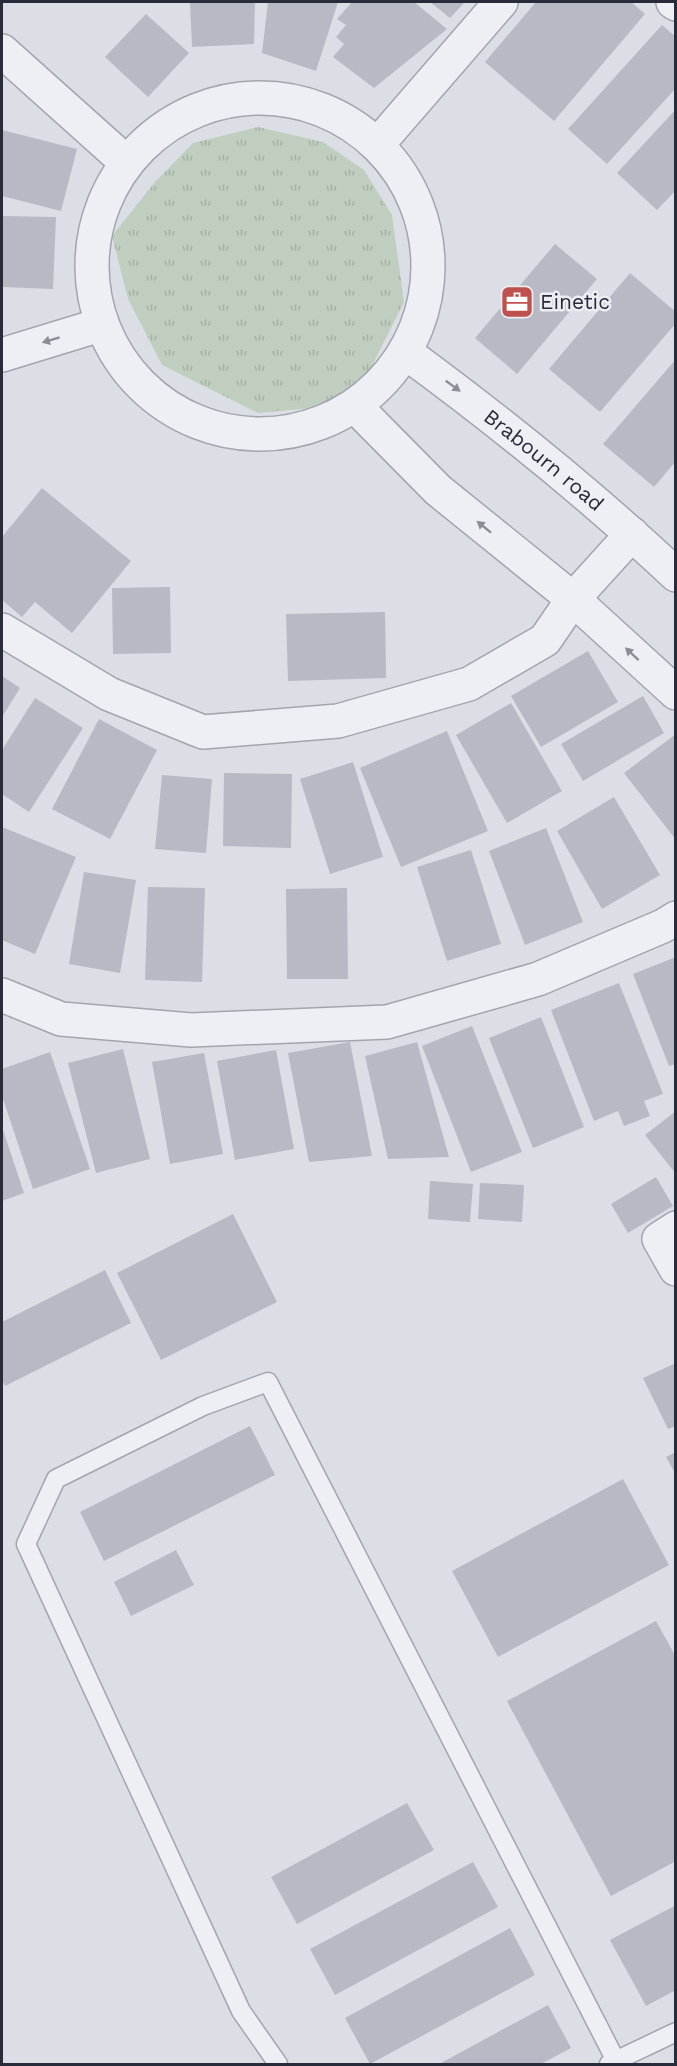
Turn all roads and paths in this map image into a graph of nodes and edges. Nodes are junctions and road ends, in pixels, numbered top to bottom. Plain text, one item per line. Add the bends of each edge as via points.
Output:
1 (501, 2) edge
2 (2, 51) edge
3 (378, 144) junction
4 (126, 162) junction
5 (100, 325) junction
6 (405, 352) junction
7 (2, 355) edge
8 (355, 406) junction
9 (632, 534) junction
10 (675, 575) edge
11 (573, 599) junction
12 (2, 630) edge
13 (675, 693) edge
14 (675, 918) edge
15 (2, 995) edge
16 (675, 1228) edge
17 (675, 1269) edge
18 (675, 2032) edge
19 (613, 2063) edge
20 (278, 2064) edge

1 - 3 street
2 - 4 street
3 - 4 street via 340,117 296,100 248,97 202,107 160,129
3 - 6 street via 406,179 424,221 429,266 423,310
4 - 5 street via 99,213 90,269
5 -> 7 street
5 - 8 street via 131,378 179,416 238,434 299,431
6 - 8 street via 383,382
6 -> 9 street, Brabourn road via 474,402
11 -> 8 street via 438,490
9 - 10 street, Brabourn road
9 - 11 street
11 - 12 street via 545,640 469,684 338,721 202,732 109,694
13 -> 11 street
14 - 15 street via 537,979 387,1022 191,1030 61,1019
16 - 17 street via 659,1239
18 - 19 lane
19 - 20 lane via 268,1382 203,1406 56,1479 26,1544 241,2011

